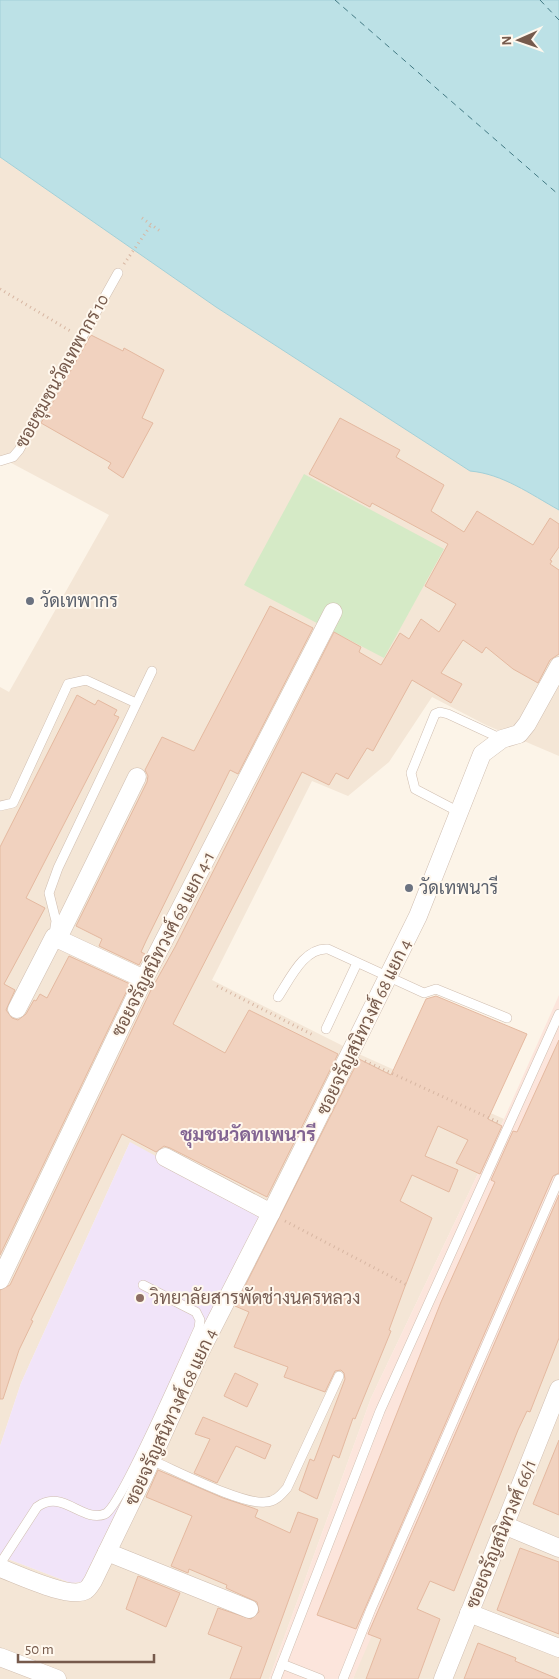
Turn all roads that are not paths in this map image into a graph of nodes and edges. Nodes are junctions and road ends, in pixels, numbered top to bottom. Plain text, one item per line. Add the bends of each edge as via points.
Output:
1 (118, 273) road end
2 (0, 461) edge
3 (333, 612) dead end
4 (559, 666) edge
5 (152, 671) dead end
6 (136, 703) junction
7 (502, 739) junction
8 (137, 777) dead end
9 (0, 806) edge
10 (459, 812) junction
11 (56, 938) junction
12 (357, 963) junction
13 (388, 978) junction
14 (144, 979) junction
15 (278, 996) dead end
16 (17, 1009) dead end
17 (559, 1014) edge
18 (507, 1018) dead end
19 (326, 1029) dead end
20 (165, 1157) dead end
21 (559, 1180) edge
22 (272, 1213) junction
23 (0, 1280) edge
24 (143, 1285) dead end
25 (339, 1376) dead end
26 (559, 1389) edge
27 (151, 1460) junction
28 (504, 1525) junction
29 (559, 1548) edge
30 (107, 1552) junction
31 (0, 1564) edge
32 (0, 1568) edge
33 (249, 1610) dead end
34 (469, 1613) junction
35 (559, 1648) edge
36 (0, 1656) edge
37 (282, 1664) junction
38 (20, 1672) edge
39 (57, 1679) edge
40 (276, 1679) edge
41 (320, 1679) edge
42 (343, 1679) edge
43 (443, 1679) edge

1 - 2 lane, ซอยชุมชนวัดเทพากร 10 via 19,450 13,457
3 - 14 street, ซอยจรัญสนิทวงศ์ 68 แยก 4-1
4 - 7 street, ซอยจรัญสนิทวงศ์ 68 แยก 4 via 528,724 519,734
5 - 6 lane
6 - 9 lane via 86,680 68,684 13,803
6 - 11 lane via 58,868 49,894 56,922
7 - 10 street, ซอยจรัญสนิทวงศ์ 68 แยก 4 via 482,754
7 - 10 lane via 448,714 435,714 411,773 412,782 416,789
8 - 11 street
10 - 13 street, ซอยจรัญสนิทวงศ์ 68 แยก 4 via 418,916
11 - 14 street
11 - 16 street
12 - 13 lane
12 - 15 lane via 328,948 318,948 308,954
12 - 19 lane
13 - 18 lane via 424,993 436,989
13 - 22 street, ซอยจรัญสนิทวงศ์ 68 แยก 4
14 - 23 street, ซอยจรัญสนิทวงศ์ 68 แยก 4-1
17 - 37 lane via 380,1411
20 - 22 street
21 - 42 lane via 370,1609
22 - 27 street, ซอยจรัญสนิทวงศ์ 68 แยก 4 via 199,1354
24 - 31 lane via 196,1312 200,1320 127,1482 110,1511 103,1515 93,1515 56,1501 43,1502
25 - 27 lane via 287,1488 278,1498 266,1502 244,1500
26 - 28 street, ซอยจรัญสนิทวงศ์ 66/1
27 - 30 street, ซอยจรัญสนิทวงศ์ 68 แยก 4
28 - 29 street
28 - 34 street, ซอยจรัญสนิทวงศ์ 66/1
30 - 32 street, ซอยจรัญสนิทวงศ์ 68 แยก 4 via 87,1590 80,1592 66,1592
30 - 33 street
34 - 35 street
34 - 43 street, ซอยจรัญสนิทวงศ์ 66/1
36 - 38 street
37 - 40 lane
37 - 41 lane
38 - 39 street

